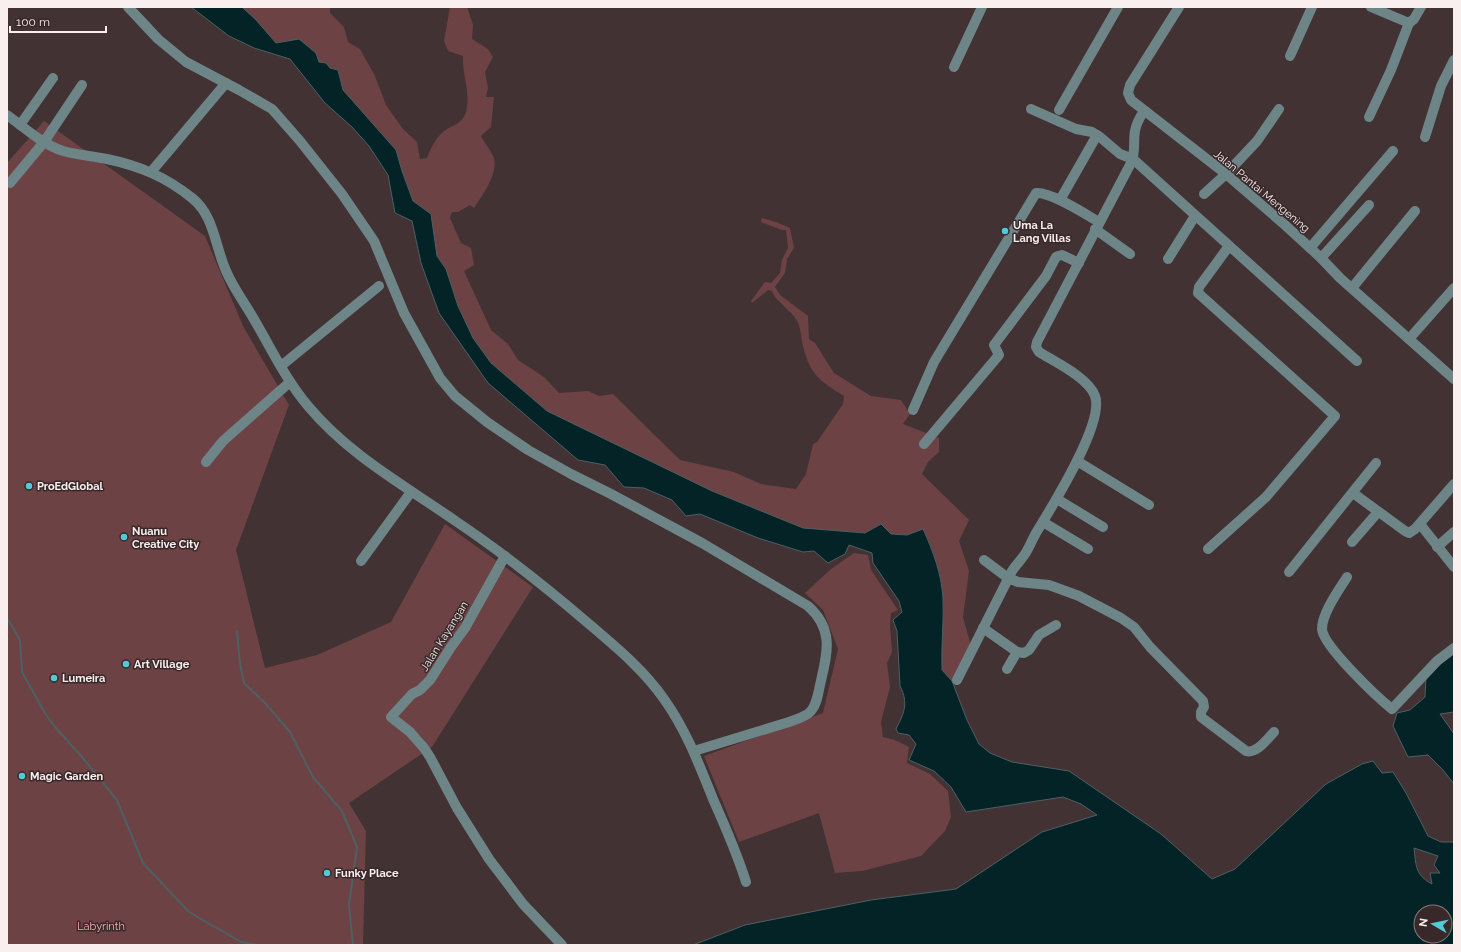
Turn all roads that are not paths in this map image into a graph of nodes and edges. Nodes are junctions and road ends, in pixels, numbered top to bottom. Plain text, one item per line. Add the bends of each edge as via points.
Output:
1 (128, 7) edge
2 (982, 7) edge
3 (1118, 7) edge
4 (1179, 7) edge
5 (1312, 7) edge
6 (1371, 7) edge
7 (1421, 7) edge
8 (1409, 23) junction
9 (1290, 56) dead end
10 (1454, 60) edge
11 (954, 67) dead end
12 (53, 78) dead end
13 (226, 83) junction
14 (82, 85) dead end
15 (1031, 109) dead end
16 (1280, 109) dead end
17 (1059, 110) dead end
18 (1144, 111) junction
19 (7, 115) edge
20 (1369, 117) dead end
21 (20, 125) junction
22 (1097, 135) junction
23 (1425, 137) dead end
24 (44, 142) junction
25 (1393, 151) dead end
26 (1130, 164) junction
27 (151, 172) junction
28 (1226, 174) junction
29 (10, 182) dead end
30 (1204, 194) dead end
31 (1060, 200) junction
32 (1369, 205) dead end
33 (1415, 211) dead end
34 (1195, 216) junction
35 (1097, 225) junction
36 (1229, 246) junction
37 (1310, 248) junction
38 (1130, 254) dead end
39 (1321, 258) junction
40 (1168, 259) dead end
41 (1078, 263) junction
42 (379, 286) dead end
43 (1352, 288) junction
44 (1454, 288) edge
45 (1410, 339) junction
46 (1357, 361) dead end
47 (280, 366) junction
48 (1454, 379) edge
49 (290, 382) junction
50 (913, 410) dead end
51 (924, 444) dead end
52 (1077, 461) junction
53 (206, 462) dead end
54 (1376, 463) dead end
55 (1454, 484) edge
56 (412, 492) junction
57 (1353, 493) junction
58 (1057, 499) junction
59 (1148, 505) dead end
60 (1378, 512) junction
61 (1043, 522) junction
62 (1420, 524) junction
63 (1104, 527) dead end
64 (1454, 532) edge
65 (1352, 542) dead end
66 (1437, 547) junction
67 (1088, 548) dead end
68 (1208, 549) dead end
69 (505, 556) junction
70 (984, 560) dead end
71 (361, 561) dead end
72 (1454, 568) edge
73 (1289, 572) dead end
74 (1347, 577) dead end
75 (1008, 578) junction
76 (1056, 625) dead end
77 (983, 628) junction
78 (1454, 648) edge
79 (1018, 652) junction
80 (1007, 670) dead end
81 (957, 680) dead end
82 (1274, 732) dead end
83 (694, 751) junction
84 (746, 882) dead end
85 (562, 945) edge

1 - 13 street via 158,39 186,62
2 - 11 street
3 - 17 street
4 - 18 street, Jalan Pantai Mengening via 1129,89 1131,100
5 - 9 street
6 - 8 street
7 - 8 street
8 - 20 street
10 - 23 street via 1441,86
12 - 21 street
13 - 27 street
13 - 83 street via 272,109 342,194 374,241 404,313 440,378 455,396 528,450 702,543 808,606 819,618 825,632 827,653 812,710 789,722
14 - 24 street
15 - 22 street via 1076,129
16 - 28 street via 1257,141
18 - 26 street via 1137,122
18 - 28 street, Jalan Pantai Mengening
19 - 21 street
21 - 24 street
22 - 26 street
22 - 31 street
24 - 27 street via 65,151 108,159
24 - 29 street
25 - 37 street
26 - 34 street
26 - 35 street
27 - 47 street via 188,194 205,212 228,275
28 - 30 street
28 - 37 street, Jalan Pantai Mengening
31 - 35 street
31 - 50 street via 1041,192 1036,193 934,362
32 - 39 street
33 - 43 street
34 - 36 street
34 - 40 street
35 - 38 street
35 - 41 street
36 - 46 street
36 - 68 street via 1198,287 1198,293 1335,416 1266,497
37 - 39 street, Jalan Pantai Mengening
39 - 43 street, Jalan Pantai Mengening
41 - 51 street via 1062,255 1056,257 1046,276 994,345 999,355
41 - 52 street via 1036,347 1039,352 1080,378 1095,396 1097,404 1093,424
42 - 47 street
43 - 45 street, Jalan Pantai Mengening
44 - 45 street
45 - 48 street, Jalan Pantai Mengening
47 - 49 street
49 - 53 street via 223,441
49 - 56 street via 307,405 339,439
52 - 58 street
52 - 59 street
54 - 57 street
55 - 62 street
56 - 69 street
56 - 71 street
57 - 60 street
57 - 73 street
58 - 61 street
58 - 63 street
60 - 62 street via 1407,532 1412,532
60 - 65 street
61 - 67 street
61 - 75 street
62 - 66 street
64 - 66 street
66 - 72 street
69 - 83 street via 575,612 642,673 665,700
69 - 85 street, Jalan Kayangan via 465,628 430,680 412,694 391,717 410,732 424,748 457,808 493,865 523,904
70 - 75 street
74 - 78 street via 1333,598 1323,625 1323,634 1360,680 1392,708 1437,661
75 - 77 street
75 - 82 street via 1062,589 1130,624 1203,701 1201,717 1246,751 1254,751
76 - 79 street via 1039,635 1027,652
77 - 79 street
77 - 81 street
79 - 80 street
83 - 84 street

